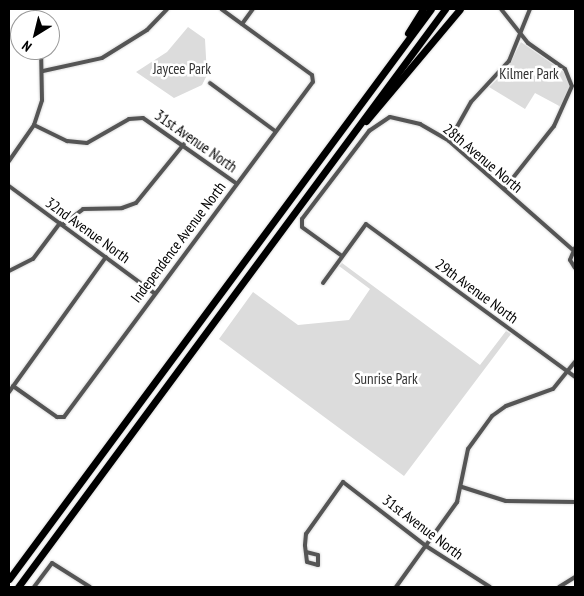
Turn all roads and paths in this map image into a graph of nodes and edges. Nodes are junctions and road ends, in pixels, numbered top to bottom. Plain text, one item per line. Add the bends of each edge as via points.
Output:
1 (167, 9) edge
2 (220, 9) edge
3 (253, 9) edge
4 (423, 9) edge
5 (431, 9) edge
6 (445, 9) edge
7 (460, 9) edge
8 (501, 9) edge
9 (530, 9) edge
10 (242, 24) junction
11 (518, 32) junction
12 (42, 60) edge
13 (43, 71) junction
14 (378, 79) junction
15 (210, 83) dead end
16 (34, 125) junction
17 (275, 131) junction
18 (351, 135) junction
19 (449, 141) junction
20 (184, 144) junction
21 (9, 161) edge
22 (236, 183) junction
23 (9, 186) edge
24 (504, 189) junction
25 (61, 224) junction
26 (574, 249) edge
27 (342, 256) junction
28 (106, 257) junction
29 (575, 268) edge
30 (9, 270) edge
31 (322, 283) dead end
32 (154, 293) junction
33 (575, 362) edge
34 (568, 372) junction
35 (575, 376) edge
36 (13, 386) junction
37 (9, 392) edge
38 (462, 487) junction
39 (575, 502) edge
40 (426, 546) junction
41 (29, 552) junction
42 (306, 552) junction
43 (9, 574) edge
44 (575, 577) edge
45 (9, 579) edge
46 (19, 586) edge
47 (34, 587) edge
48 (90, 587) edge
49 (396, 587) edge
50 (490, 587) edge
51 (559, 587) edge

1 - 13 street via 148,30 102,58
2 - 10 street
3 - 10 street
4 - 14 highway
5 - 14 highway
6 - 18 highway
7 - 18 highway
8 - 11 street
9 - 11 street
10 - 17 street, Independence Avenue North via 313,78
11 - 19 street via 506,65 471,102
11 - 24 street via 565,69 572,86 554,126
12 - 13 street
13 - 16 street via 42,100
14 - 41 highway
15 - 17 street
16 - 20 street, 31st Avenue North via 67,141 86,143 129,120 143,118
16 - 21 street
17 - 22 street, Independence Avenue North
18 - 46 highway
19 - 24 street, 28th Avenue North
19 - 27 street, 28th Avenue North via 420,124 397,117 383,119 368,131 302,219 302,227
20 - 22 street, 31st Avenue North
20 - 25 street via 136,203 122,208 83,209
22 - 32 street, Independence Avenue North
23 - 25 street, 32nd Avenue North
24 - 26 street, 28th Avenue North
25 - 28 street, 32nd Avenue North
25 - 30 street via 33,258
26 - 29 street via 570,260
27 - 31 street
27 - 34 street, 29th Avenue North via 366,224
28 - 32 street, 32nd Avenue North
28 - 36 street
32 - 36 street, Independence Avenue North via 61,419
33 - 34 street
34 - 35 street, 29th Avenue North
34 - 38 street via 547,392 506,406 492,416 468,449
36 - 37 street
38 - 39 street via 506,501
38 - 40 street via 458,502
40 - 42 street, 31st Avenue North via 343,482 306,534
40 - 49 street
40 - 50 street, 31st Avenue North
41 - 43 highway
41 - 45 highway
42 - 42 street via 309,565 318,565 318,555
44 - 51 street
47 - 48 street via 52,563

